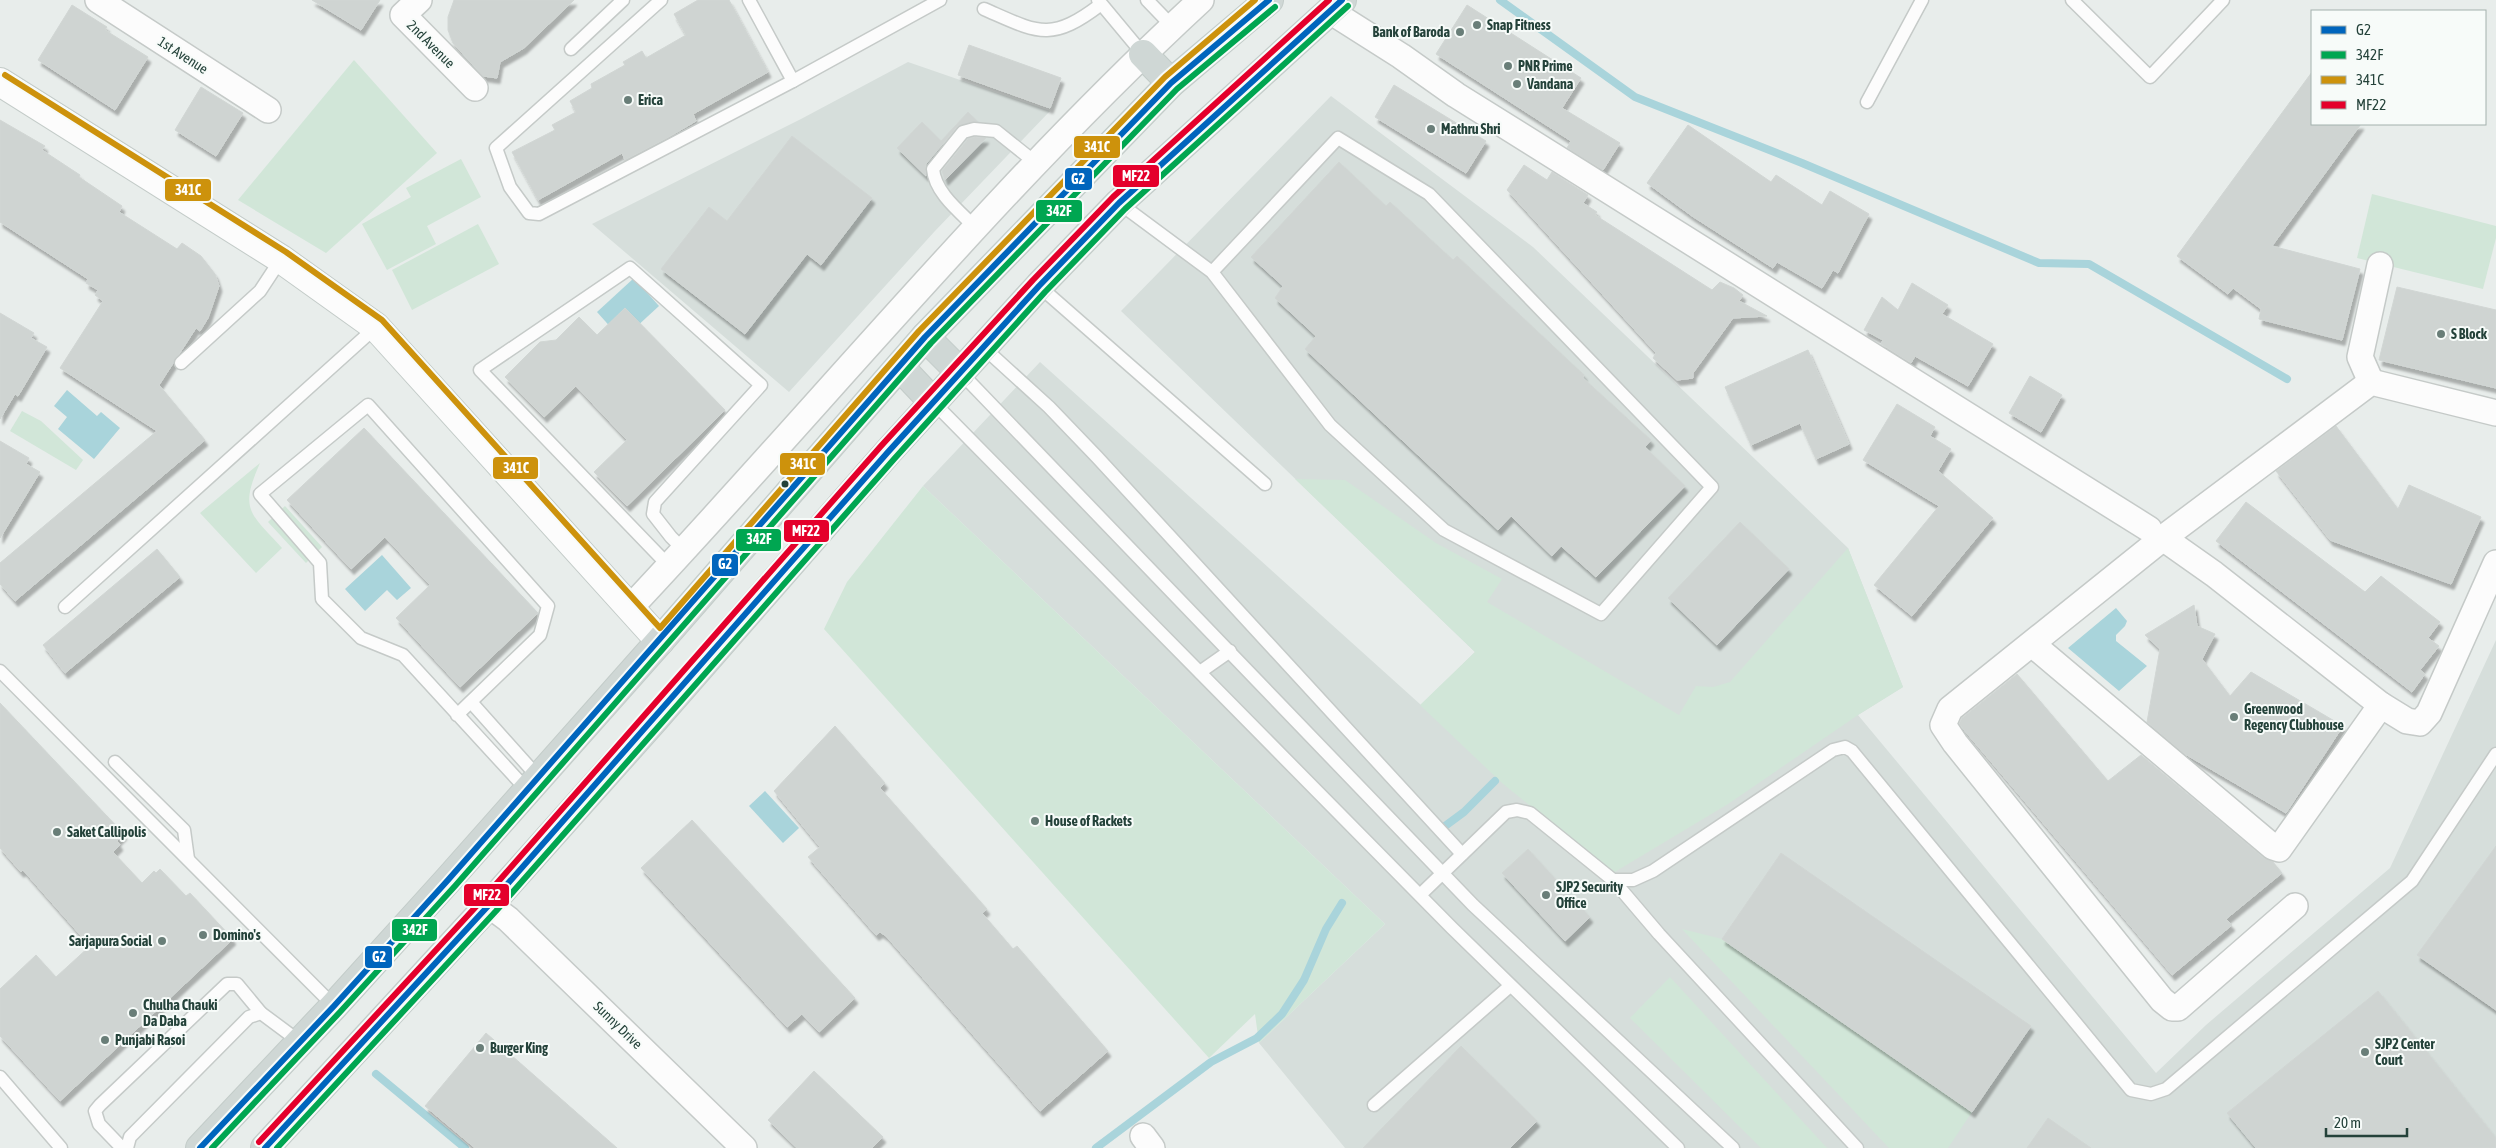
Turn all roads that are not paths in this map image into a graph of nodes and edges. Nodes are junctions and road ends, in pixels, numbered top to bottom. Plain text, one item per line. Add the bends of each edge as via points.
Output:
1 (98, 0) edge
2 (419, 0) edge
3 (623, 0) edge
4 (662, 0) edge
5 (749, 0) edge
6 (940, 0) edge
7 (1148, 0) edge
8 (1201, 0) edge
9 (1269, 0) edge
10 (1922, 0) edge
11 (2072, 0) edge
12 (2223, 0) edge
13 (1099, 2) edge
14 (1336, 5) edge
15 (984, 9) dead end
16 (1172, 26) junction
17 (571, 48) dead end
18 (1143, 54) junction
19 (793, 81) junction
20 (0, 82) edge
21 (1170, 84) junction
22 (475, 88) dead end
23 (1868, 102) dead end
24 (268, 110) dead end
25 (1036, 163) junction
26 (1120, 203) junction
27 (976, 228) junction
28 (282, 259) junction
29 (2380, 265) dead end
30 (1212, 272) junction
31 (1039, 286) junction
32 (376, 327) junction
33 (925, 337) junction
34 (983, 347) junction
35 (181, 363) dead end
36 (900, 367) junction
37 (961, 372) junction
38 (2371, 382) junction
39 (933, 402) junction
40 (2496, 413) edge
41 (1265, 484) dead end
42 (2156, 533) junction
43 (676, 558) junction
44 (2496, 563) edge
45 (65, 607) dead end
46 (630, 608) junction
47 (660, 641) junction
48 (2032, 644) junction
49 (1230, 651) junction
50 (0, 670) edge
51 (1200, 672) junction
52 (470, 702) junction
53 (2381, 705) junction
54 (457, 715) junction
55 (2496, 754) edge
56 (115, 762) dead end
57 (532, 784) junction
58 (1462, 854) junction
59 (188, 859) junction
60 (1444, 874) junction
61 (1613, 880) junction
62 (1421, 894) junction
63 (489, 905) junction
64 (2295, 906) dead end
65 (1510, 986) junction
66 (334, 1006) junction
67 (261, 1013) junction
68 (300, 1042) junction
69 (0, 1077) edge
70 (1374, 1105) dead end
71 (61, 1148) edge
72 (122, 1148) edge
73 (128, 1148) edge
74 (200, 1148) edge
75 (265, 1148) edge
76 (744, 1148) edge
77 (1678, 1148) edge
78 (1733, 1148) edge
79 (1857, 1148) edge

1 - 24 street, 1st Avenue
2 - 22 street, 2nd Avenue via 403,15
3 - 17 lane
4 - 19 lane via 496,148 510,187 528,213 539,214
5 - 19 lane
6 - 19 lane
7 - 16 lane
8 - 16 street
9 - 21 main road
10 - 23 lane
11 - 12 lane via 2150,77
13 - 15 lane via 1078,22 1058,30 1032,30
13 - 18 lane
14 - 26 main road
14 - 42 street via 1465,101
16 - 18 street
18 - 21 main road
18 - 25 street
20 - 28 street
21 - 33 main road
25 - 27 street
25 - 27 lane via 996,131 974,129 963,132 933,169 934,178 946,198
26 - 30 lane
26 - 31 main road
27 - 43 street
28 - 32 street
28 - 35 lane via 260,291
29 - 38 street via 2360,357
30 - 30 lane via 1338,138 1429,194 1712,486 1601,614 1444,530 1330,425
31 - 34 main road
31 - 41 lane
32 - 45 lane
32 - 46 street
33 - 36 main road
33 - 37 main road
34 - 37 main road
34 - 58 lane via 1049,407 1097,457
36 - 39 main road
36 - 47 main road
37 - 39 main road
37 - 49 lane
38 - 40 street
38 - 42 street
39 - 51 lane
39 - 63 main road
42 - 48 street
42 - 53 street via 2214,574
43 - 43 lane via 480,370 630,268 761,385 655,502 654,514 671,537
43 - 46 street
44 - 53 street via 2428,713 2420,723 2407,721
46 - 47 street
47 - 57 main road
48 - 53 street via 2276,849 2282,847
48 - 64 street via 1950,709 1943,725 2162,1000 2172,1008 2178,1008
49 - 51 lane
49 - 60 lane
50 - 59 lane
51 - 62 lane
52 - 54 lane
52 - 54 lane via 540,635 548,606 368,405 260,494 320,563 322,599 361,638 403,655
52 - 57 lane
54 - 57 lane
55 - 61 lane via 2412,881 2166,1089 2151,1094 2131,1090 1852,751 1844,747 1833,750 1653,871 1633,880
56 - 59 lane via 184,830
57 - 66 main road
58 - 60 lane
58 - 61 lane via 1506,812 1517,810 1530,813
59 - 66 lane
60 - 62 lane
60 - 78 lane via 1473,905
61 - 79 lane
62 - 65 lane
63 - 75 main road
63 - 76 street, Sunny Drive via 508,919
65 - 70 lane
65 - 77 lane
66 - 68 main road
67 - 68 lane
67 - 72 lane via 236,984 227,984 100,1105 94,1111 96,1118
67 - 73 lane via 249,1017 138,1128 130,1137
68 - 74 main road
69 - 71 lane

